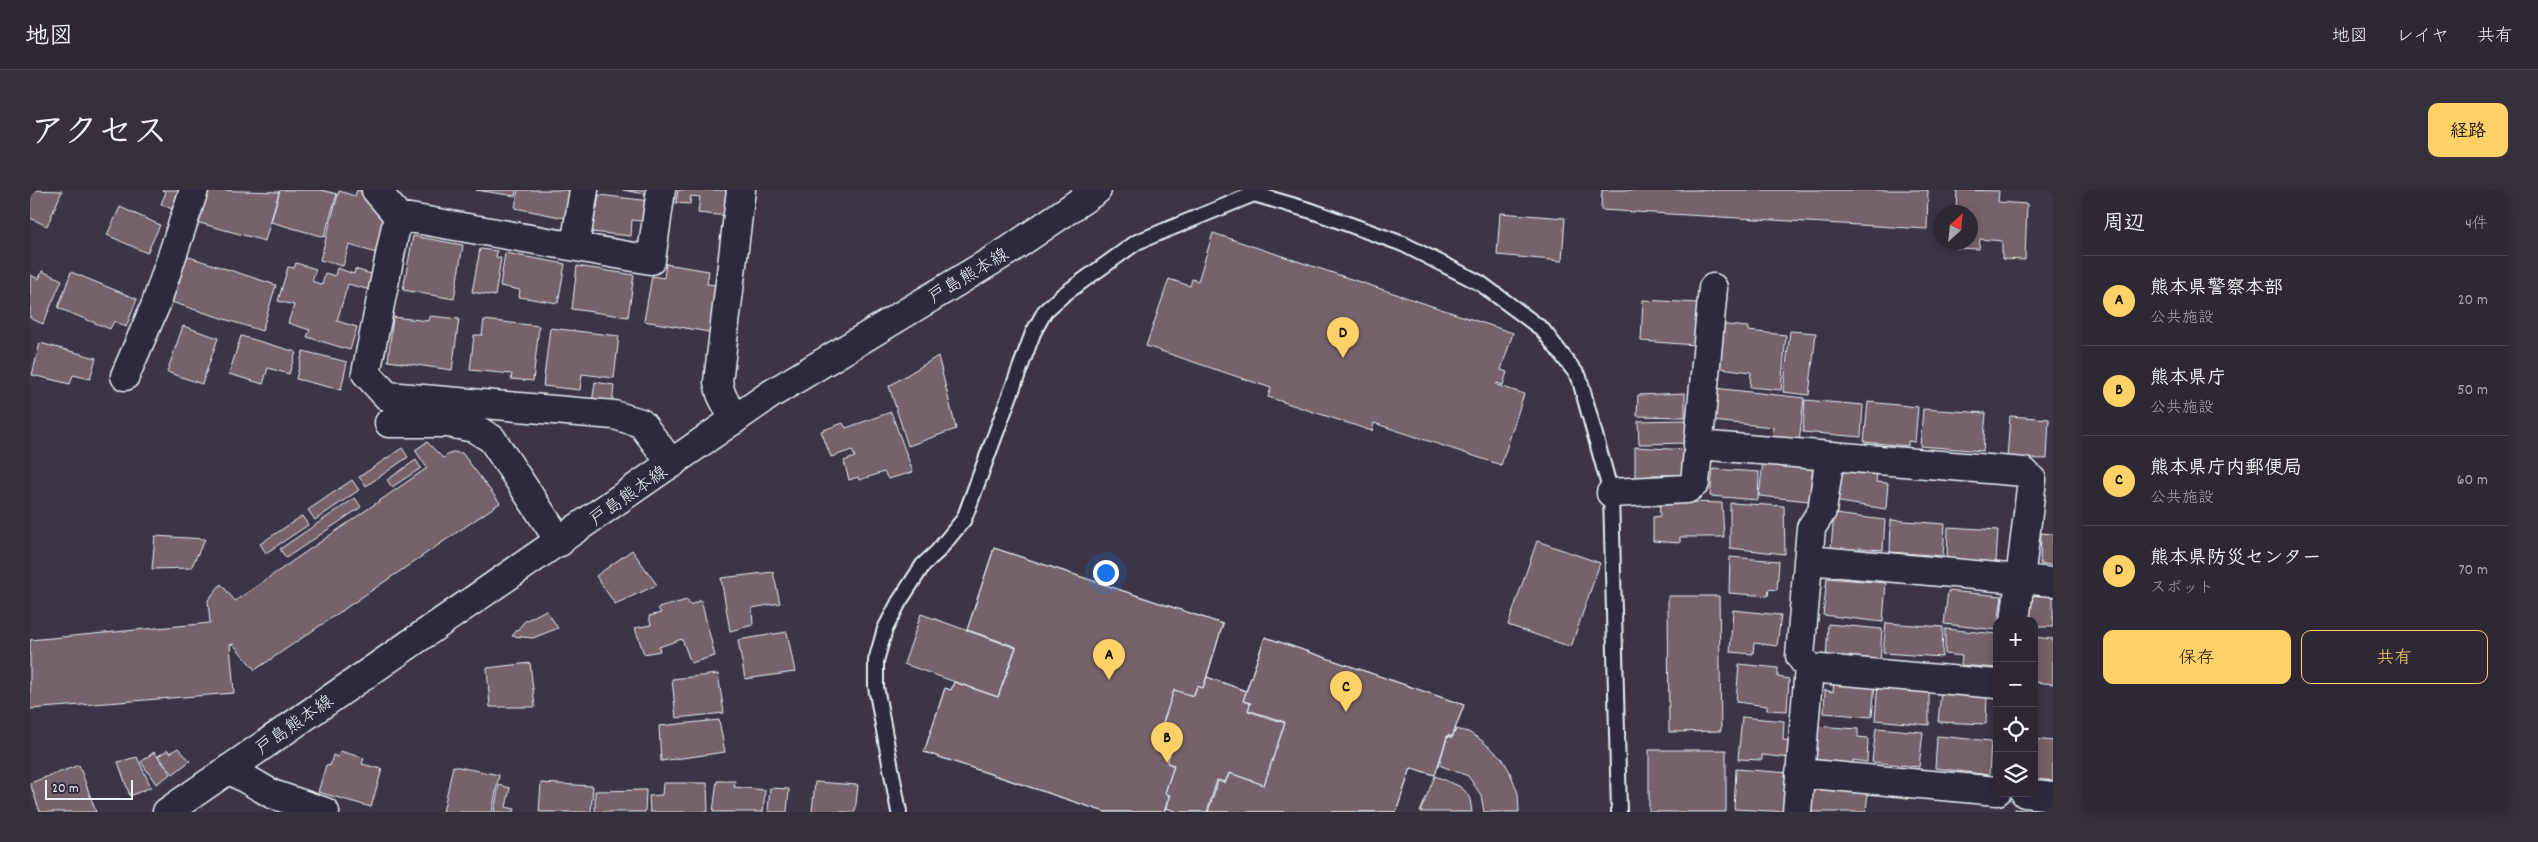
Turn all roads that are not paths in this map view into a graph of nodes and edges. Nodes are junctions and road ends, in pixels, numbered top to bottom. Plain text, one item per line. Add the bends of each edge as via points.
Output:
1 (194, 190) edge
2 (376, 190) edge
3 (584, 190) edge
4 (661, 190) edge
5 (741, 190) edge
6 (1097, 190) edge
7 (1253, 192) edge
8 (398, 216) junction
9 (575, 246) junction
10 (1713, 288) dead end
11 (126, 376) dead end
12 (734, 420) junction
13 (389, 423) dead end
14 (1698, 445) junction
15 (1830, 456) junction
16 (672, 464) junction
17 (1611, 494) junction
18 (560, 542) junction
19 (1808, 560) junction
20 (2019, 579) junction
21 (2053, 582) edge
22 (2015, 617) edge
23 (1809, 668) junction
24 (1993, 684) edge
25 (229, 769) junction
26 (1800, 773) junction
27 (1993, 792) edge
28 (2038, 794) edge
29 (2053, 796) edge
30 (1998, 797) edge
31 (167, 812) edge
32 (325, 812) edge
33 (899, 812) edge
34 (1619, 812) edge
35 (1797, 812) edge
36 (1997, 812) edge

1 - 11 street via 156,304
2 - 8 street
3 - 9 street
4 - 9 street via 651,260
5 - 12 street via 718,382
6 - 12 street, 戸島熊本線 via 1008,251 771,394
7 - 17 lane via 1403,244 1480,283 1542,329 1578,377
7 - 33 lane via 1137,242 1045,311 1033,333 964,519 923,565 885,628 876,662 876,687
8 - 9 street
8 - 16 street via 366,372 387,396 614,415 641,423
10 - 14 street
12 - 16 street, 戸島熊本線
13 - 18 street via 448,423 474,428 492,438
14 - 15 street
14 - 17 street via 1695,483 1687,489
15 - 19 street via 1822,510 1811,528
15 - 20 street via 2024,472 2032,480
16 - 18 street, 戸島熊本線
17 - 34 lane
18 - 25 street, 戸島熊本線
19 - 20 street
19 - 23 street via 1800,656
20 - 21 street
20 - 22 street
23 - 24 street
23 - 26 street
25 - 31 street, 戸島熊本線
25 - 32 street via 272,794
26 - 27 street
26 - 35 street
28 - 29 street
30 - 36 street

